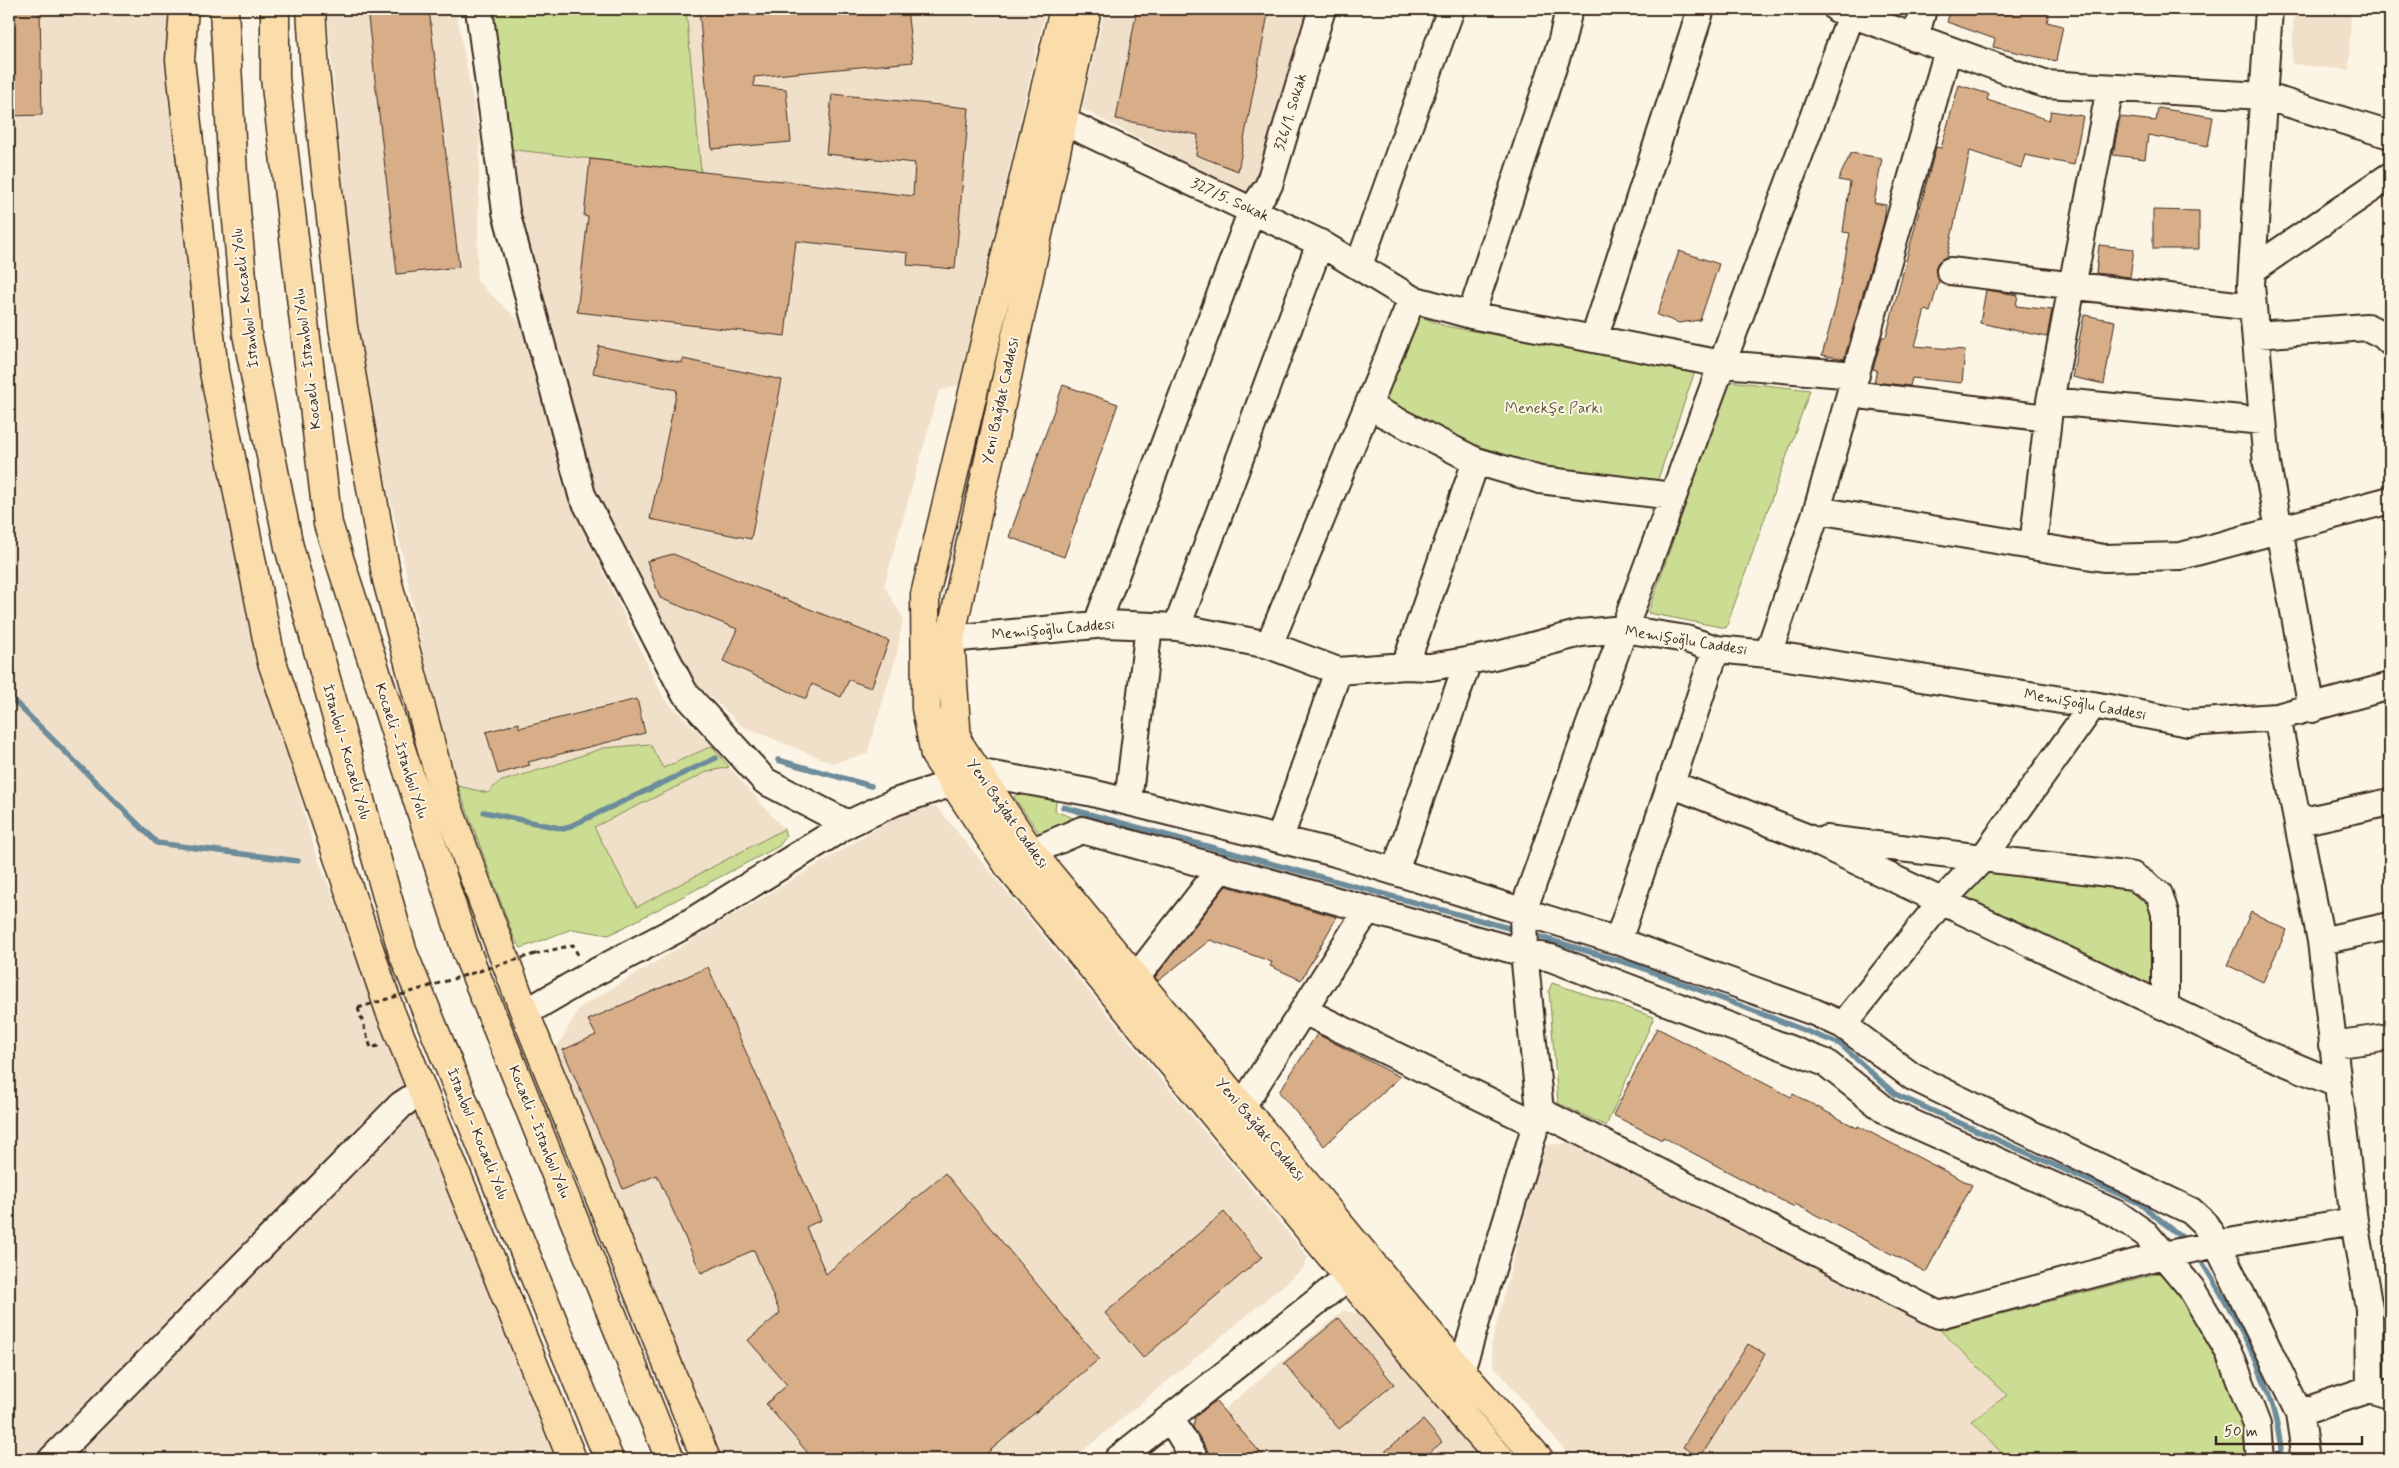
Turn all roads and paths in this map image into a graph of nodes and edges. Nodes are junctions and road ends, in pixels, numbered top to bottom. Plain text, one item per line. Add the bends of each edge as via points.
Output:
1 (184, 9) edge
2 (224, 9) edge
3 (275, 9) edge
4 (311, 9) edge
5 (479, 9) edge
6 (1064, 9) edge
7 (1087, 9) edge
8 (1322, 9) edge
9 (1451, 9) edge
10 (1569, 9) edge
11 (1701, 9) edge
12 (1923, 9) edge
13 (2269, 9) edge
14 (1844, 12) edge
15 (1915, 38) junction
16 (1948, 50) junction
17 (2110, 88) junction
18 (2264, 96) junction
19 (1051, 115) junction
20 (2390, 135) edge
21 (2390, 176) edge
22 (1252, 210) junction
23 (1320, 243) junction
24 (1359, 265) junction
25 (2252, 270) junction
26 (1950, 271) dead end
27 (2073, 285) junction
28 (1412, 299) junction
29 (2253, 307) junction
30 (1471, 315) junction
31 (2256, 335) junction
32 (1594, 339) junction
33 (2390, 342) edge
34 (1722, 364) junction
35 (1853, 385) junction
36 (1368, 406) junction
37 (2049, 409) junction
38 (2263, 421) junction
39 (1476, 461) junction
40 (1674, 496) junction
41 (2390, 500) edge
42 (1817, 510) junction
43 (2278, 528) junction
44 (2033, 546) junction
45 (1097, 624) junction
46 (1149, 626) junction
47 (1177, 627) junction
48 (1624, 629) junction
49 (950, 639) junction
50 (1269, 645) junction
51 (1716, 649) junction
52 (1768, 654) junction
53 (1468, 661) junction
54 (1405, 666) junction
55 (1338, 671) junction
56 (2390, 686) edge
57 (2093, 705) junction
58 (2312, 709) junction
59 (2277, 717) junction
60 (965, 778) junction
61 (1671, 784) junction
62 (1128, 802) junction
63 (2390, 802) edge
64 (2299, 822) junction
65 (848, 824) junction
66 (1806, 837) junction
67 (1280, 838) junction
68 (1031, 852) junction
69 (1983, 858) junction
70 (1221, 868) junction
71 (1395, 871) junction
72 (1941, 902) junction
73 (1368, 909) junction
74 (2390, 926) edge
75 (1524, 932) junction
76 (1618, 941) junction
77 (2321, 941) junction
78 (573, 946) dead end
79 (1135, 979) junction
80 (2165, 1007) junction
81 (1304, 1011) junction
82 (525, 1013) junction
83 (1843, 1026) junction
84 (2390, 1037) edge
85 (2332, 1045) junction
86 (371, 1048) dead end
87 (2337, 1084) junction
88 (422, 1091) junction
89 (1241, 1108) junction
90 (1538, 1118) junction
91 (2354, 1221) junction
92 (2192, 1249) junction
93 (1349, 1276) junction
94 (2380, 1308) edge
95 (1461, 1371) junction
96 (2380, 1392) edge
97 (2299, 1414) junction
98 (1170, 1418) junction
99 (52, 1459) edge
100 (572, 1459) edge
101 (609, 1459) edge
102 (670, 1459) edge
103 (706, 1459) edge
104 (1118, 1459) edge
105 (1195, 1459) edge
106 (1502, 1459) edge
107 (1539, 1459) edge
108 (2260, 1459) edge
109 (2306, 1459) edge

1 - 88 main road via 180,60 214,372 271,659 390,1011
2 - 101 main road, İstanbul - Kocaeli Yolu via 233,175 247,334 289,546 403,953
3 - 102 main road, Kocaeli - İstanbul Yolu via 275,78 328,524 467,952
4 - 82 main road via 314,72 343,327 387,580 446,802
5 - 65 street via 506,212 582,495 684,692 764,781
6 - 19 main road, Yeni Bağdat Caddesi
7 - 19 main road, Yeni Bağdat Caddesi
8 - 22 street, 326/1. Sokak via 1269,185
9 - 24 street
10 - 30 street via 1562,40
11 - 32 street
12 - 15 street
13 - 18 street
14 - 15 street
14 - 34 street
15 - 16 street
16 - 17 street via 2044,84
16 - 35 street
17 - 18 street
17 - 27 street
18 - 20 street
18 - 25 street
19 - 22 street, 327/5. Sokak
19 - 49 main road, Yeni Bağdat Caddesi
19 - 60 main road, Yeni Bağdat Caddesi via 925,595 926,708 935,755
21 - 25 street
22 - 23 street, 327/5. Sokak
22 - 45 street, 326/1. Sokak
23 - 24 street, 327/5. Sokak
23 - 47 street
24 - 28 street, 327/5. Sokak
25 - 29 street
26 - 27 street
27 - 29 street
27 - 37 street
28 - 30 street, 327/5. Sokak
28 - 36 street
29 - 31 street
30 - 32 street, 327/5. Sokak
31 - 33 street via 2367,327
31 - 38 street
32 - 34 street, 327/5. Sokak
34 - 35 street, 327/5. Sokak
34 - 40 street
35 - 37 street, 327/5. Sokak
35 - 42 street
36 - 39 street
36 - 50 street
37 - 38 street, 327/5. Sokak
37 - 44 street
38 - 43 street
39 - 40 street via 1540,480
39 - 54 street
40 - 48 street
41 - 43 street
42 - 44 street
42 - 52 street
43 - 44 street via 2181,556 2104,558
43 - 58 street
45 - 46 street, Memişoğlu Caddesi
45 - 49 street, Memişoğlu Caddesi
46 - 47 street, Memişoğlu Caddesi
46 - 62 street
47 - 50 street, Memişoğlu Caddesi
48 - 51 street, Memişoğlu Caddesi via 1686,639
48 - 53 street, Memişoğlu Caddesi via 1581,633
48 - 75 street
49 - 60 main road, Yeni Bağdat Caddesi via 957,741
50 - 55 street, Memişoğlu Caddesi
51 - 52 street, Memişoğlu Caddesi
51 - 61 street
52 - 57 street, Memişoğlu Caddesi
53 - 54 street, Memişoğlu Caddesi via 1430,667
53 - 71 street
54 - 55 street, Memişoğlu Caddesi
55 - 67 street
56 - 58 street, Memişoğlu Caddesi
57 - 59 street, Memişoğlu Caddesi via 2188,723
57 - 69 street
58 - 59 street, Memişoğlu Caddesi
59 - 64 street
60 - 62 street
60 - 65 street via 895,802
60 - 68 main road, Yeni Bağdat Caddesi
60 - 93 main road, Yeni Bağdat Caddesi via 1010,868
61 - 66 street
61 - 76 street
62 - 67 street
63 - 64 street
64 - 77 street
65 - 82 street via 689,923
66 - 69 street
66 - 72 street
67 - 71 street
68 - 70 street via 1082,830
68 - 79 main road, Yeni Bağdat Caddesi
69 - 72 street
69 - 80 street via 2133,876 2159,894 2165,913
70 - 73 street
70 - 79 street
71 - 75 street
72 - 80 street
72 - 83 street
73 - 75 street
73 - 81 street
74 - 77 street
75 - 76 street
75 - 90 street
75 - 92 street via 1551,958 1826,1063 1889,1114 2116,1214 2146,1234
76 - 83 street via 1814,1012
77 - 85 street
78 - 86 path, bridge via 535,954 358,1008
79 - 89 main road, Yeni Bağdat Caddesi
80 - 87 street
81 - 89 street
81 - 90 street
82 - 103 main road
83 - 92 street via 1913,1077 2191,1211 2204,1223
84 - 85 street
85 - 87 street
87 - 91 street
88 - 99 street via 401,1105
88 - 100 main road
89 - 95 main road, Yeni Bağdat Caddesi
90 - 92 street via 1939,1315
90 - 95 street
91 - 92 street
91 - 94 street
92 - 97 street
92 - 108 street via 2191,1288 2229,1352 2256,1425
93 - 98 street
93 - 106 main road, Yeni Bağdat Caddesi
94 - 96 street
95 - 107 main road, Yeni Bağdat Caddesi
96 - 97 street
97 - 109 street
98 - 104 street
98 - 105 street

